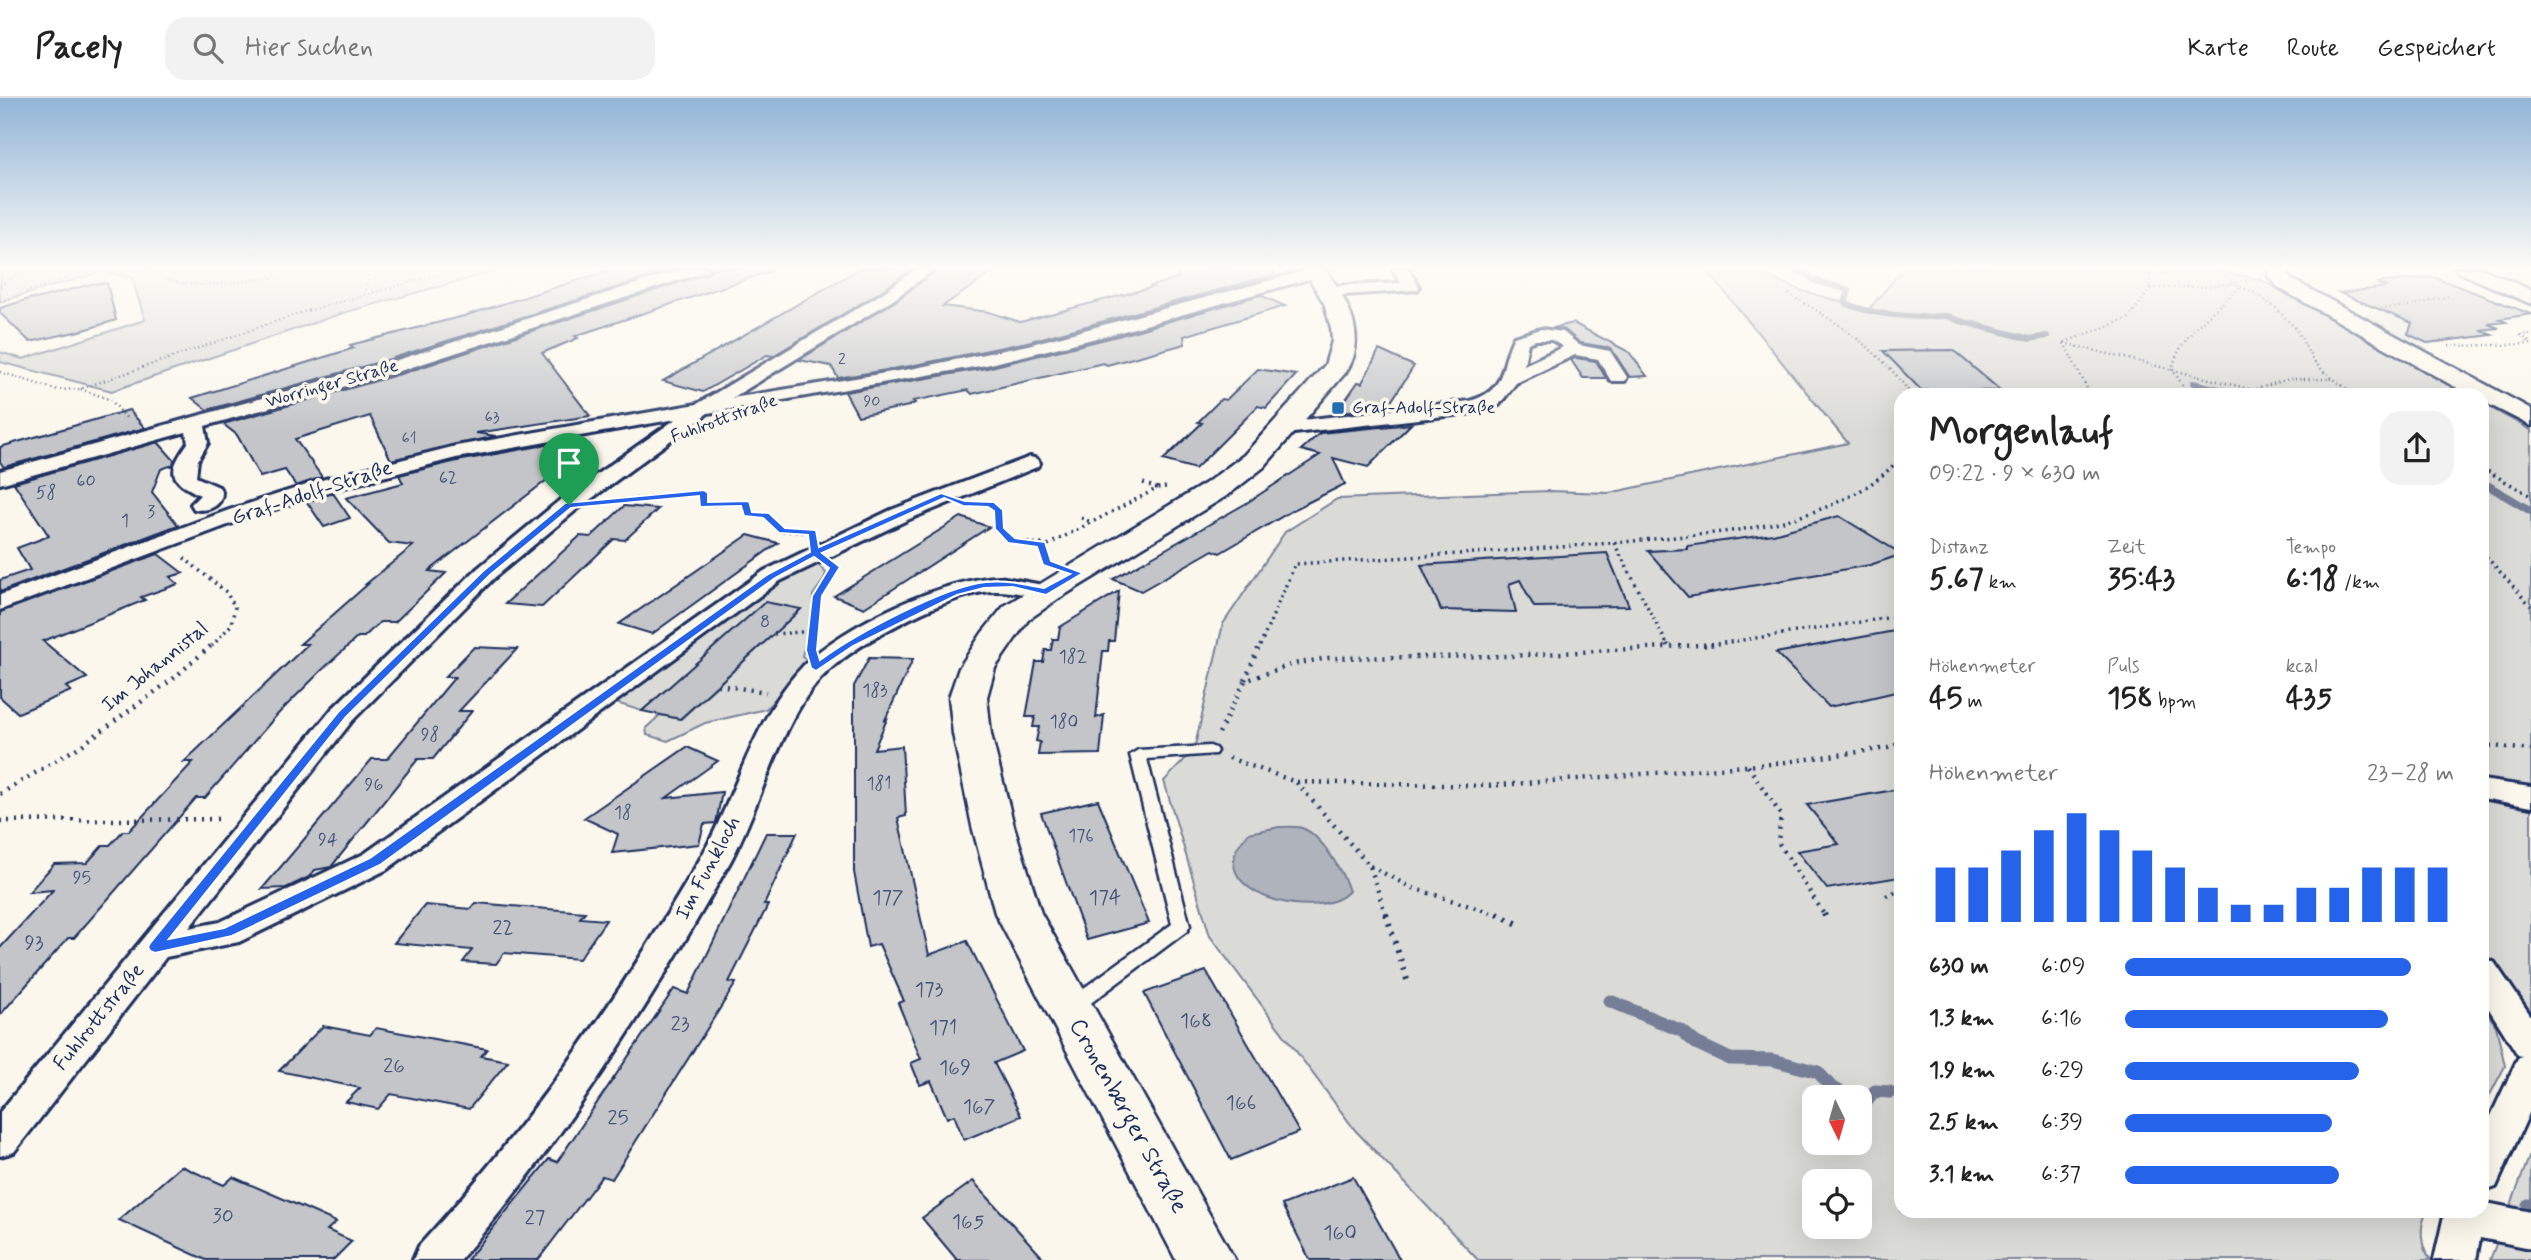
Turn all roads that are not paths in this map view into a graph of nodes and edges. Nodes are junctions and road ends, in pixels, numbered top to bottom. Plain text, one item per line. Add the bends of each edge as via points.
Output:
1 (533, 322) edge
2 (846, 322) edge
3 (1141, 322) edge
4 (1343, 322) edge
5 (2355, 322) edge
6 (1573, 349) junction
7 (757, 377) junction
8 (1618, 377) dead end
9 (1509, 380) junction
10 (2475, 388) edge
11 (806, 390) junction
12 (2489, 396) edge
13 (706, 406) junction
14 (633, 418) junction
15 (2531, 419) edge
16 (195, 424) junction
17 (1285, 428) junction
18 (668, 433) junction
19 (643, 451) junction
20 (1030, 463) dead end
21 (0, 478) edge
22 (202, 504) dead end
23 (1062, 582) junction
24 (0, 603) edge
25 (1210, 751) road end
26 (2489, 790) edge
27 (2531, 797) edge
28 (155, 947) junction
29 (2489, 982) edge
30 (1070, 1009) junction
31 (2531, 1045) edge
32 (2531, 1068) edge
33 (0, 1140) edge
34 (2489, 1160) edge
35 (2463, 1218) edge
36 (2481, 1218) edge
37 (2531, 1230) edge
38 (434, 1260) edge
39 (1206, 1260) edge
40 (2455, 1260) edge

1 - 16 street, Worringer Straße
2 - 7 street
3 - 11 street, Graf-Adolf-Straße via 986,360
4 - 17 main road, Cronenberger Straße via 1347,337 1337,368
5 - 10 street
6 - 8 street via 1604,355
6 - 9 street
6 - 9 street via 1558,336 1525,337
7 - 11 street, Graf-Adolf-Straße via 766,389
7 - 13 street
9 - 17 street via 1492,401 1472,407
11 - 13 street, Graf-Adolf-Straße
11 - 19 street, Fuhlrottstraße via 728,414
12 - 15 street
13 - 14 street, Graf-Adolf-Straße
13 - 18 street, Fuhlrottstraße
14 - 18 street, Graf-Adolf-Straße via 667,425
14 - 24 street, Graf-Adolf-Straße via 377,471 282,500
16 - 21 street, Worringer Straße
16 - 22 street via 198,443 185,470 186,480 211,492 211,498
17 - 23 main road, Cronenberger Straße via 1254,461 1217,489
18 - 19 street, Fuhlrottstraße
19 - 28 street, Fuhlrottstraße via 486,573 342,715
20 - 28 street via 944,495 772,576 375,862 227,933
23 - 30 main road, Cronenberger Straße via 1016,613 977,668 968,697 992,826 1018,913
23 - 38 street, Im Funkloch via 984,585 954,593 849,644 816,668 791,696 711,869 612,1033 552,1118
25 - 30 lane, Cronenberger Straße via 1138,755 1181,926
26 - 27 street
28 - 33 street, Fuhlrottstraße
29 - 31 street
30 - 39 main road, Cronenberger Straße
32 - 34 street
35 - 40 street
36 - 37 street

